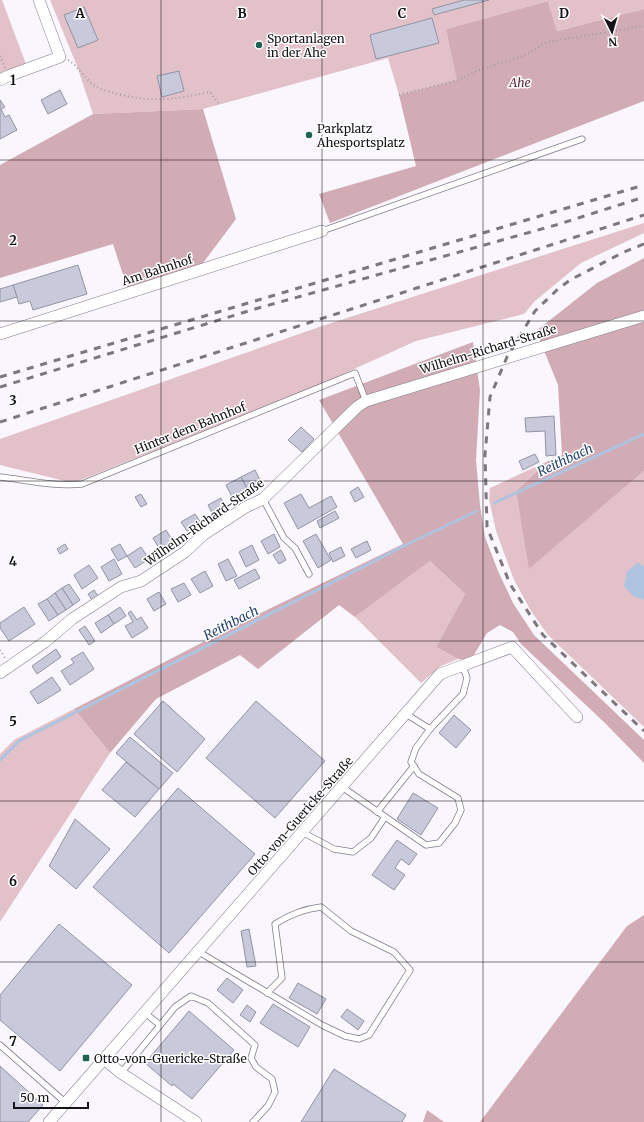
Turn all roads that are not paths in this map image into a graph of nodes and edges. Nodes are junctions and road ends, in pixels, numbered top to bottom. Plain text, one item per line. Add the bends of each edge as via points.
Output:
1 (39, 0) edge
2 (0, 80) edge
3 (582, 139) dead end
4 (322, 231) joint
5 (644, 316) edge
6 (0, 334) edge
7 (366, 401) junction
8 (0, 477) edge
9 (263, 499) junction
10 (309, 574) dead end
11 (463, 666) junction
12 (0, 673) edge
13 (406, 714) junction
14 (577, 717) dead end
15 (430, 729) junction
16 (414, 766) junction
17 (342, 787) junction
18 (377, 812) junction
19 (385, 817) junction
20 (304, 832) junction
21 (199, 952) junction
22 (267, 993) junction
23 (145, 1013) junction
24 (160, 1025) junction
25 (0, 1045) edge
26 (104, 1059) junction
27 (121, 1073) junction
28 (66, 1103) junction
29 (50, 1122) edge
30 (196, 1122) edge
31 (253, 1122) edge

1 - 2 street via 60,57
3 - 4 lane
4 - 6 street, Am Bahnhof
5 - 7 street, Wilhelm-Richard-Straße
7 - 8 lane, Hinter dem Bahnhof via 355,373 82,484 64,486
7 - 9 street, Wilhelm-Richard-Straße
9 - 10 lane via 284,538 295,548
9 - 12 street, Wilhelm-Richard-Straße via 203,535 185,552 142,581 122,587 72,619 45,642
11 - 13 street, Otto-von-Guericke-Straße via 440,674
11 - 14 street, Otto-von-Guericke-Straße via 512,647
11 - 15 lane via 467,678 463,694
13 - 15 lane
13 - 17 street, Otto-von-Guericke-Straße
15 - 16 lane via 416,748 411,762
16 - 18 lane
16 - 19 lane via 419,774 458,798 461,810 455,823 439,843 426,844
17 - 18 lane
17 - 20 street, Otto-von-Guericke-Straße
18 - 19 lane
19 - 20 lane via 371,838 353,852 334,849
20 - 21 street, Otto-von-Guericke-Straße
21 - 22 lane
21 - 23 street, Otto-von-Guericke-Straße
22 - 22 lane via 322,1025 345,1036 359,1039 369,1035 410,970 394,952 351,931 321,907 310,908 275,924 282,978
23 - 24 lane
23 - 26 street, Otto-von-Guericke-Straße
24 - 27 lane
24 - 31 lane via 175,1007 191,996 208,1003 255,1045 251,1058 256,1068 272,1079 275,1092 268,1106
25 - 28 lane
26 - 27 street
26 - 28 street, Otto-von-Guericke-Straße
27 - 30 street
28 - 29 street, Otto-von-Guericke-Straße

